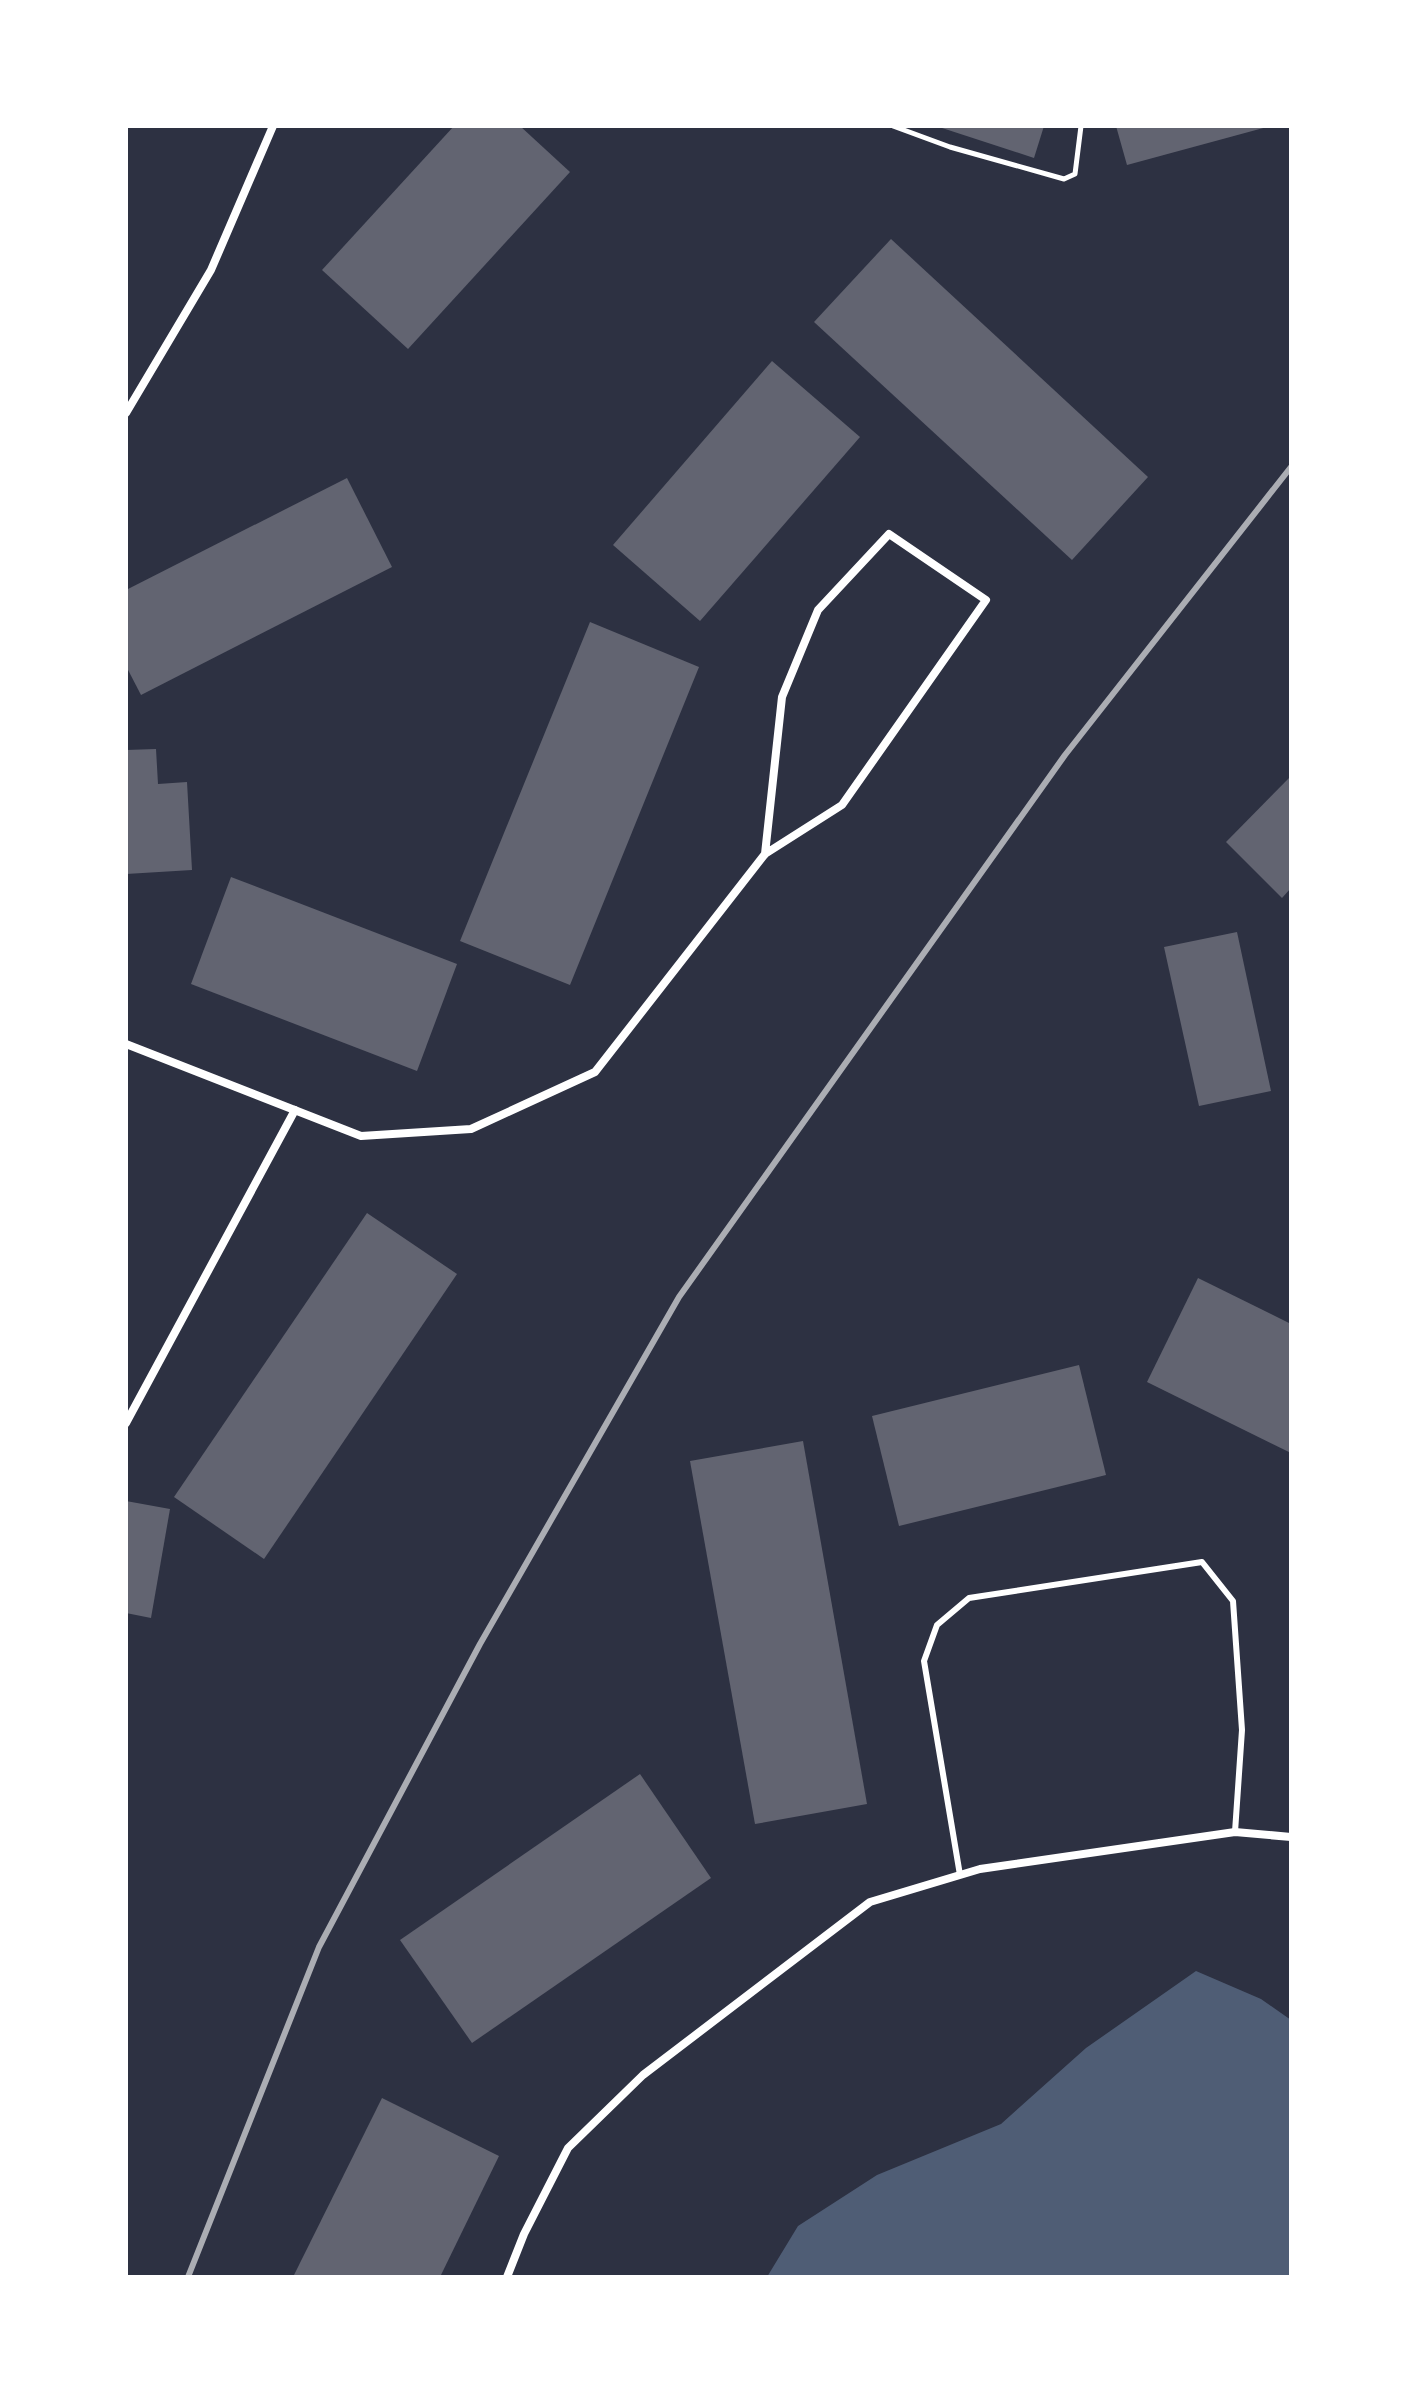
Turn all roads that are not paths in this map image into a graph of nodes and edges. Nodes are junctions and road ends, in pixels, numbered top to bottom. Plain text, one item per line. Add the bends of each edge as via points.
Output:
1 (273, 126) edge
2 (126, 413) edge
3 (765, 854) junction
4 (126, 1044) edge
5 (295, 1110) junction
6 (126, 1423) edge
7 (1235, 1832) junction
8 (1291, 1837) edge
9 (960, 1875) junction
10 (507, 2277) edge

1 - 2 street via 211,270
3 - 3 street via 782,697 818,610 889,534 986,600 842,805
3 - 5 street via 595,1072 471,1129 361,1136
4 - 5 street
5 - 6 street
7 - 8 street
7 - 9 street
7 - 9 lane via 1242,1730 1233,1601 1202,1562 969,1598 937,1625 924,1661
9 - 10 street via 870,1902 643,2075 568,2148

